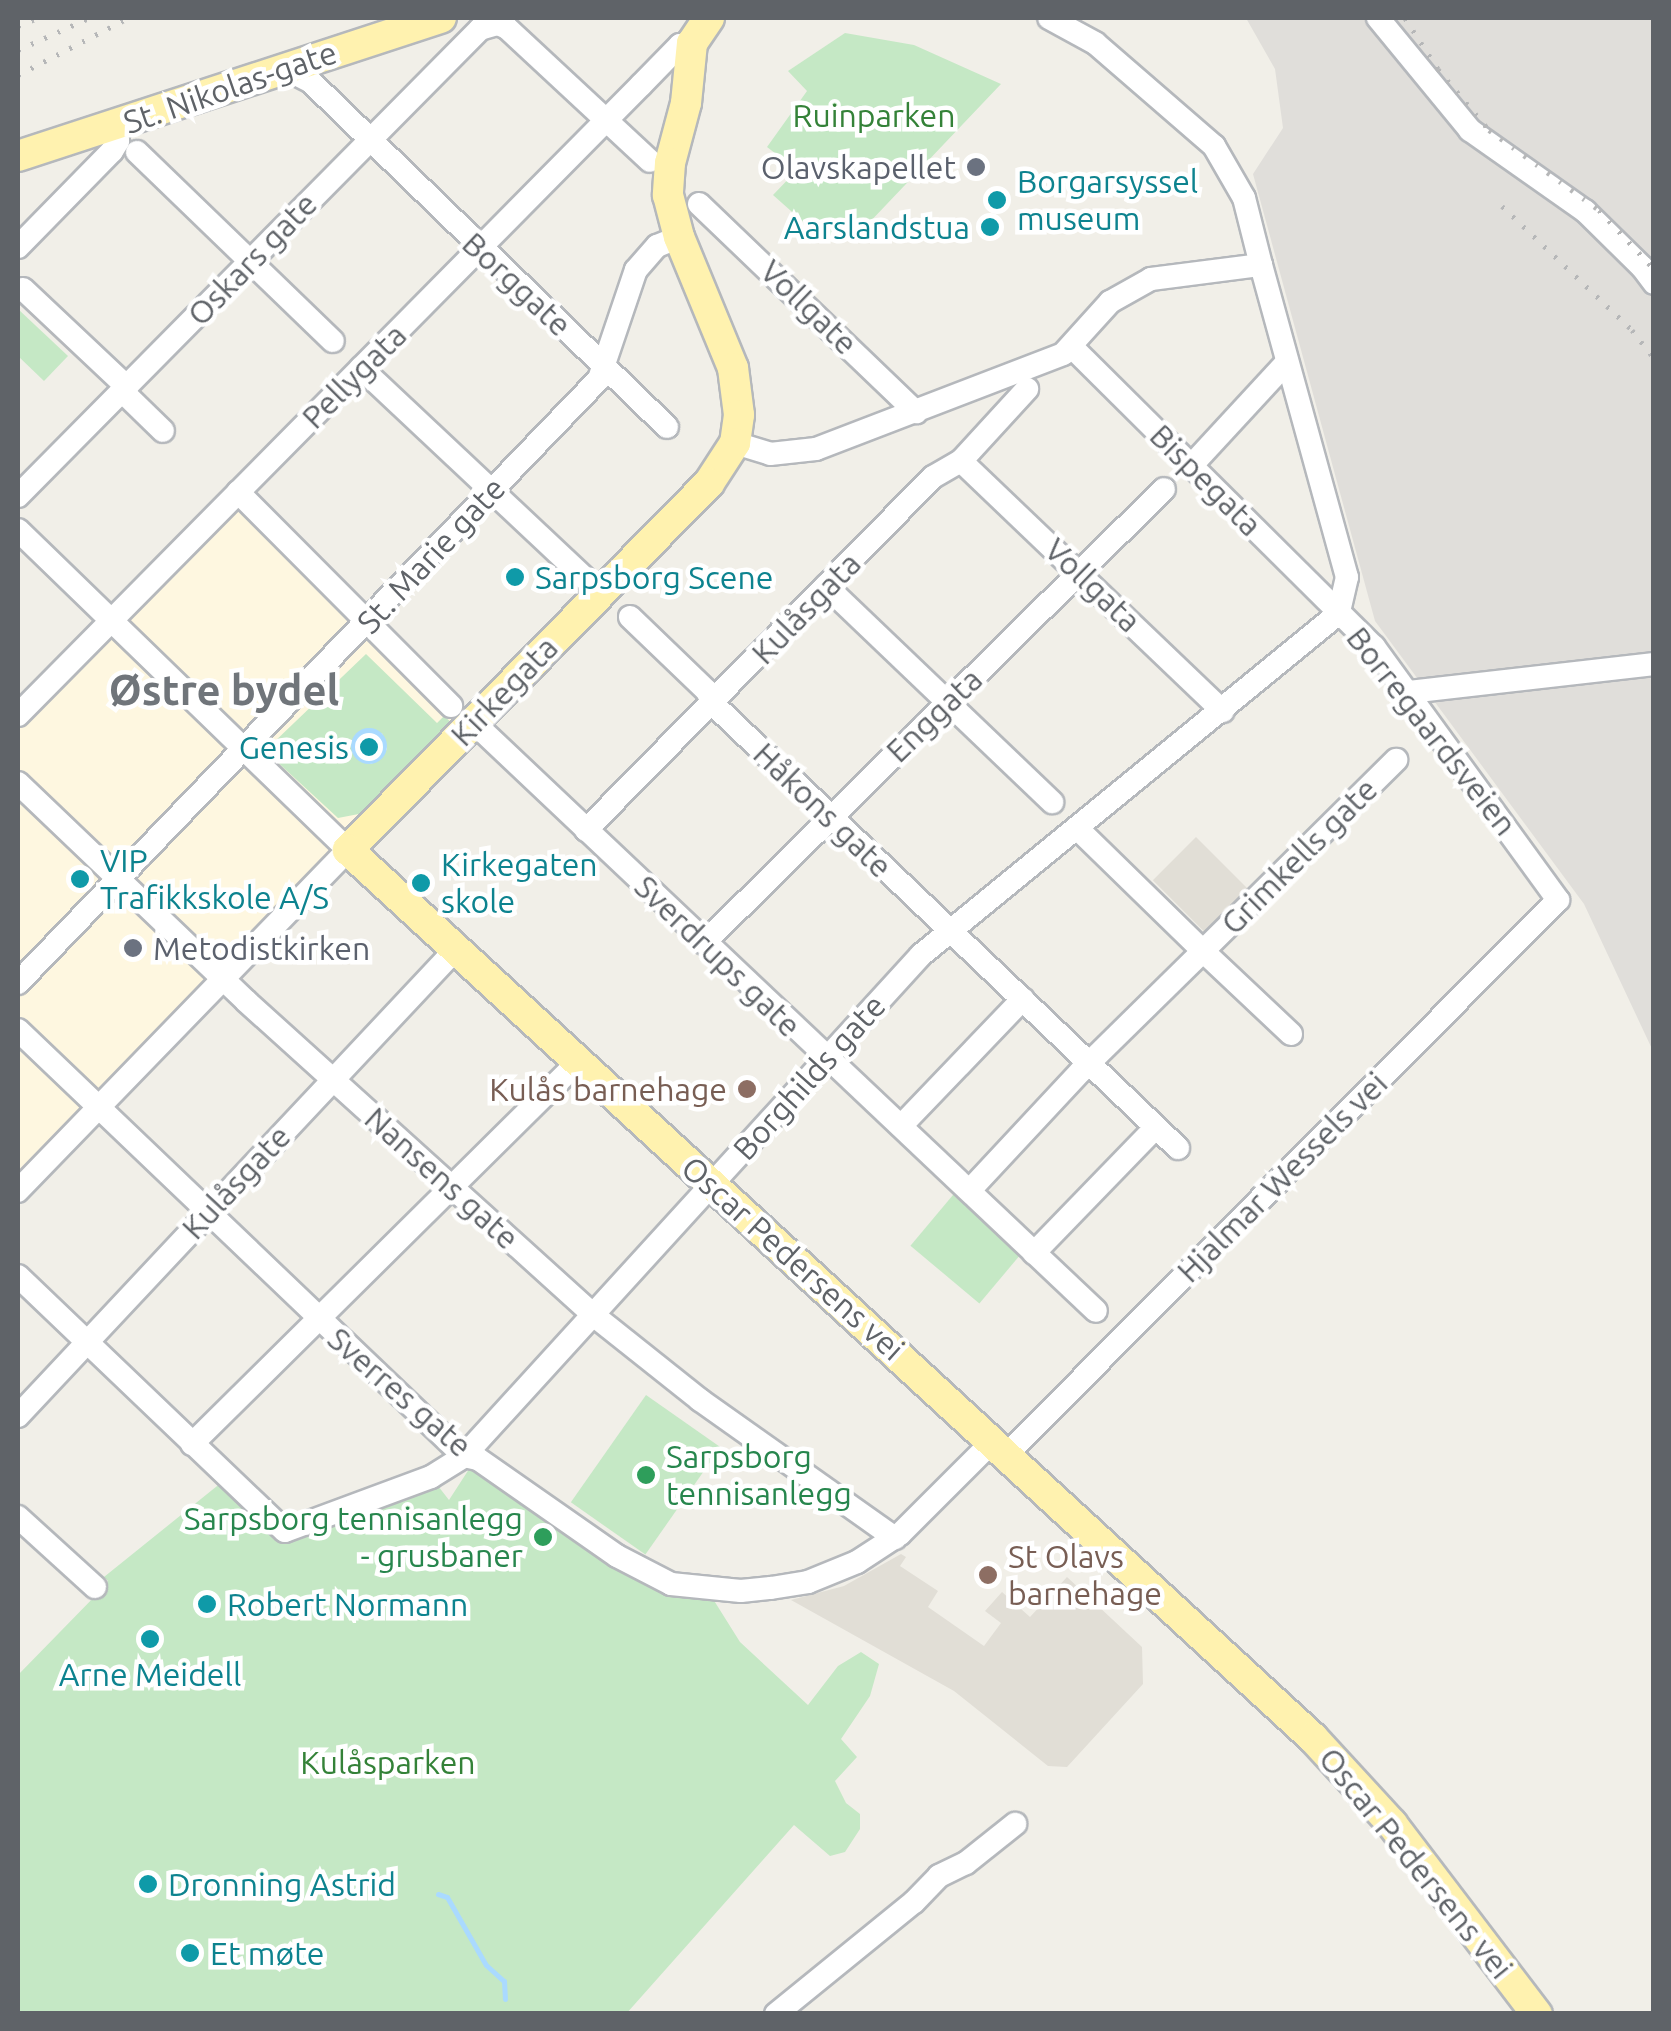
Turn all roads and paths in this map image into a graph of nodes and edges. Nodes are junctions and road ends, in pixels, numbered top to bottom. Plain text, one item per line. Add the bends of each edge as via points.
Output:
1 (441, 18) edge
2 (1049, 18) edge
3 (1378, 18) edge
4 (701, 30) edge
5 (284, 68) junction
6 (605, 121) junction
7 (116, 126) junction
8 (368, 140) junction
9 (138, 152) dead end
10 (18, 156) edge
11 (650, 161) dead end
12 (699, 204) dead end
13 (679, 237) junction
14 (18, 248) edge
15 (480, 250) junction
16 (250, 260) junction
17 (1261, 265) junction
18 (1654, 284) edge
19 (23, 289) dead end
20 (333, 341) dead end
21 (1072, 348) junction
22 (1287, 362) junction
23 (605, 367) junction
24 (361, 368) junction
25 (124, 389) junction
26 (1026, 389) dead end
27 (916, 412) junction
28 (667, 427) dead end
29 (163, 431) dead end
30 (735, 443) junction
31 (961, 461) junction
32 (1192, 465) junction
33 (1164, 488) dead end
34 (491, 491) junction
35 (238, 492) junction
36 (18, 496) edge
37 (18, 530) edge
38 (1080, 572) junction
39 (587, 580) dead end
40 (826, 586) junction
41 (1339, 613) junction
42 (630, 617) dead end
43 (110, 622) junction
44 (367, 622) junction
45 (1654, 664) edge
46 (1409, 692) junction
47 (948, 702) junction
48 (713, 704) junction
49 (1223, 711) junction
50 (462, 714) junction
51 (18, 715) edge
52 (244, 748) junction
53 (1396, 760) dead end
54 (18, 783) edge
55 (1052, 802) dead end
56 (830, 816) junction
57 (1077, 828) junction
58 (586, 830) junction
59 (348, 850) junction
60 (116, 876) junction
61 (1558, 900) joint
62 (948, 930) junction
63 (704, 943) junction
64 (456, 949) junction
65 (1203, 951) junction
66 (222, 978) junction
67 (18, 983) edge
68 (1023, 1000) junction
69 (18, 1030) edge
70 (1290, 1034) dead end
71 (824, 1057) junction
72 (1090, 1062) junction
73 (577, 1063) junction
74 (331, 1078) junction
75 (99, 1108) junction
76 (901, 1126) junction
77 (1156, 1127) junction
78 (1178, 1148) dead end
79 (711, 1186) junction
80 (454, 1188) junction
81 (970, 1190) junction
82 (18, 1191) edge
83 (209, 1211) junction
84 (1034, 1253) junction
85 (18, 1276) edge
86 (1096, 1311) dead end
87 (592, 1314) junction
88 (318, 1320) junction
89 (85, 1343) junction
90 (18, 1416) edge
91 (192, 1444) junction
92 (1000, 1448) junction
93 (464, 1456) junction
94 (18, 1517) edge
95 (895, 1538) junction
96 (94, 1587) dead end
97 (1015, 1824) dead end
98 (776, 2014) edge
99 (1538, 2014) edge

1 - 5 main road, St. Nikolas-gate
2 - 17 street, Borregaardsveien via 1095,43 1214,146 1244,198
3 - 18 street via 1470,130 1584,211
4 - 6 street, Pellygata
4 - 13 main road via 668,179
5 - 7 main road, St. Nikolas-gate
5 - 8 street, Borggate via 310,81
6 - 8 street, Oskars gate via 507,28 488,25
6 - 11 street
6 - 15 street, Pellygata
7 - 10 main road, St. Nikolas-gate
7 - 14 street via 112,151
8 - 15 street, Borggate
8 - 16 street, Oskars gate
9 - 16 street
12 - 27 street, Vollgate
13 - 23 street, St. Marie gate via 657,246 636,270
13 - 30 main road via 732,368 738,392
15 - 23 street, Borggate
15 - 24 street, Pellygata
16 - 20 street
16 - 25 street, Oskars gate
17 - 21 street via 1151,279 1129,288
17 - 22 street, Borregaardsveien
19 - 25 street
21 - 27 street
21 - 32 street, Bispegata
22 - 32 street
22 - 41 street, Borregaardsveien via 1346,576
23 - 28 street, Borggate
23 - 34 street, St. Marie gate
24 - 34 street
24 - 35 street, Pellygata
25 - 29 street
25 - 36 street, Oskars gate
26 - 31 street, Kulåsgata
27 - 30 street via 794,454
30 - 50 main road, Kirkegata via 708,483
31 - 38 street, Vollgata
31 - 40 street, Kulåsgata via 933,477
32 - 41 street, Bispegata
33 - 38 street, Enggata
34 - 39 street
34 - 44 street, St. Marie gate
35 - 43 street, Pellygata
35 - 44 street, Sverdrups gate
37 - 43 street, Oscar Pedersens vei
38 - 47 street, Enggata
38 - 49 street, Vollgata
40 - 47 street
40 - 48 street, Kulåsgata
41 - 46 street, Borregaardsveien
41 - 49 street, Borghilds gate
42 - 48 street, Håkons gate
43 - 51 street, Pellygata
43 - 52 street, Oscar Pedersens vei
44 - 50 street, Sverdrups gate
44 - 52 street, St. Marie gate
45 - 46 street
46 - 61 street, Borregaardsveien
47 - 55 street
47 - 56 street, Enggata
48 - 56 street, Håkons gate
48 - 58 street, Kulåsgata
49 - 57 street, Borghilds gate
50 - 58 street, Sverdrups gate
50 - 59 main road, Kirkegata
52 - 59 street, Oscar Pedersens vei
52 - 60 street, St. Marie gate
53 - 65 street, Grimkells gate
54 - 60 street, Nansens gate
56 - 62 street, Håkons gate
56 - 63 street, Enggata
57 - 62 street, Borghilds gate
57 - 65 street
58 - 63 street, Sverdrups gate
59 - 64 main road, Oscar Pedersens vei
59 - 66 street, Kirkegata
60 - 66 street, Nansens gate
60 - 67 street, St. Marie gate
61 - 92 street, Hjalmar Wessels vei
62 - 68 street, Håkons gate
62 - 71 street, Borghilds gate
63 - 71 street, Sverdrups gate
64 - 73 main road, Oscar Pedersens vei
64 - 74 street, Kulåsgate
65 - 70 street, Grimkells gate
65 - 72 street
66 - 74 street, Nansens gate
66 - 75 street, Kirkegata
68 - 72 street, Håkons gate
68 - 76 street
69 - 75 street, Sverres gate
71 - 76 street, Sverdrups gate
71 - 79 street, Borghilds gate
72 - 77 street, Håkons gate
72 - 81 street
73 - 79 main road, Oscar Pedersens vei
73 - 80 street
74 - 80 street, Nansens gate
74 - 83 street, Kulåsgate
75 - 82 street, Kirkegata
75 - 83 street, Sverres gate
76 - 81 street, Sverdrups gate
77 - 78 street, Håkons gate
77 - 84 street
79 - 87 street, Borghilds gate
79 - 92 main road, Oscar Pedersens vei
80 - 87 street, Nansens gate
80 - 88 street
81 - 84 street, Sverdrups gate
83 - 88 street, Sverres gate
83 - 89 street, Kulåsgate
84 - 86 street, Sverdrups gate
85 - 89 street
87 - 93 street, Borghilds gate
87 - 95 street, Nansens gate
88 - 91 street
88 - 93 street, Sverres gate
89 - 90 street, Kulåsgate
89 - 91 street
91 - 93 street, Borghilds gate via 285,1531 431,1477
92 - 95 street, Sverres gate
92 - 99 main road, Oscar Pedersens vei via 1361,1788
93 - 95 street, Sverres gate via 671,1584 741,1591 808,1582
94 - 96 street
97 - 98 street via 939,1876

